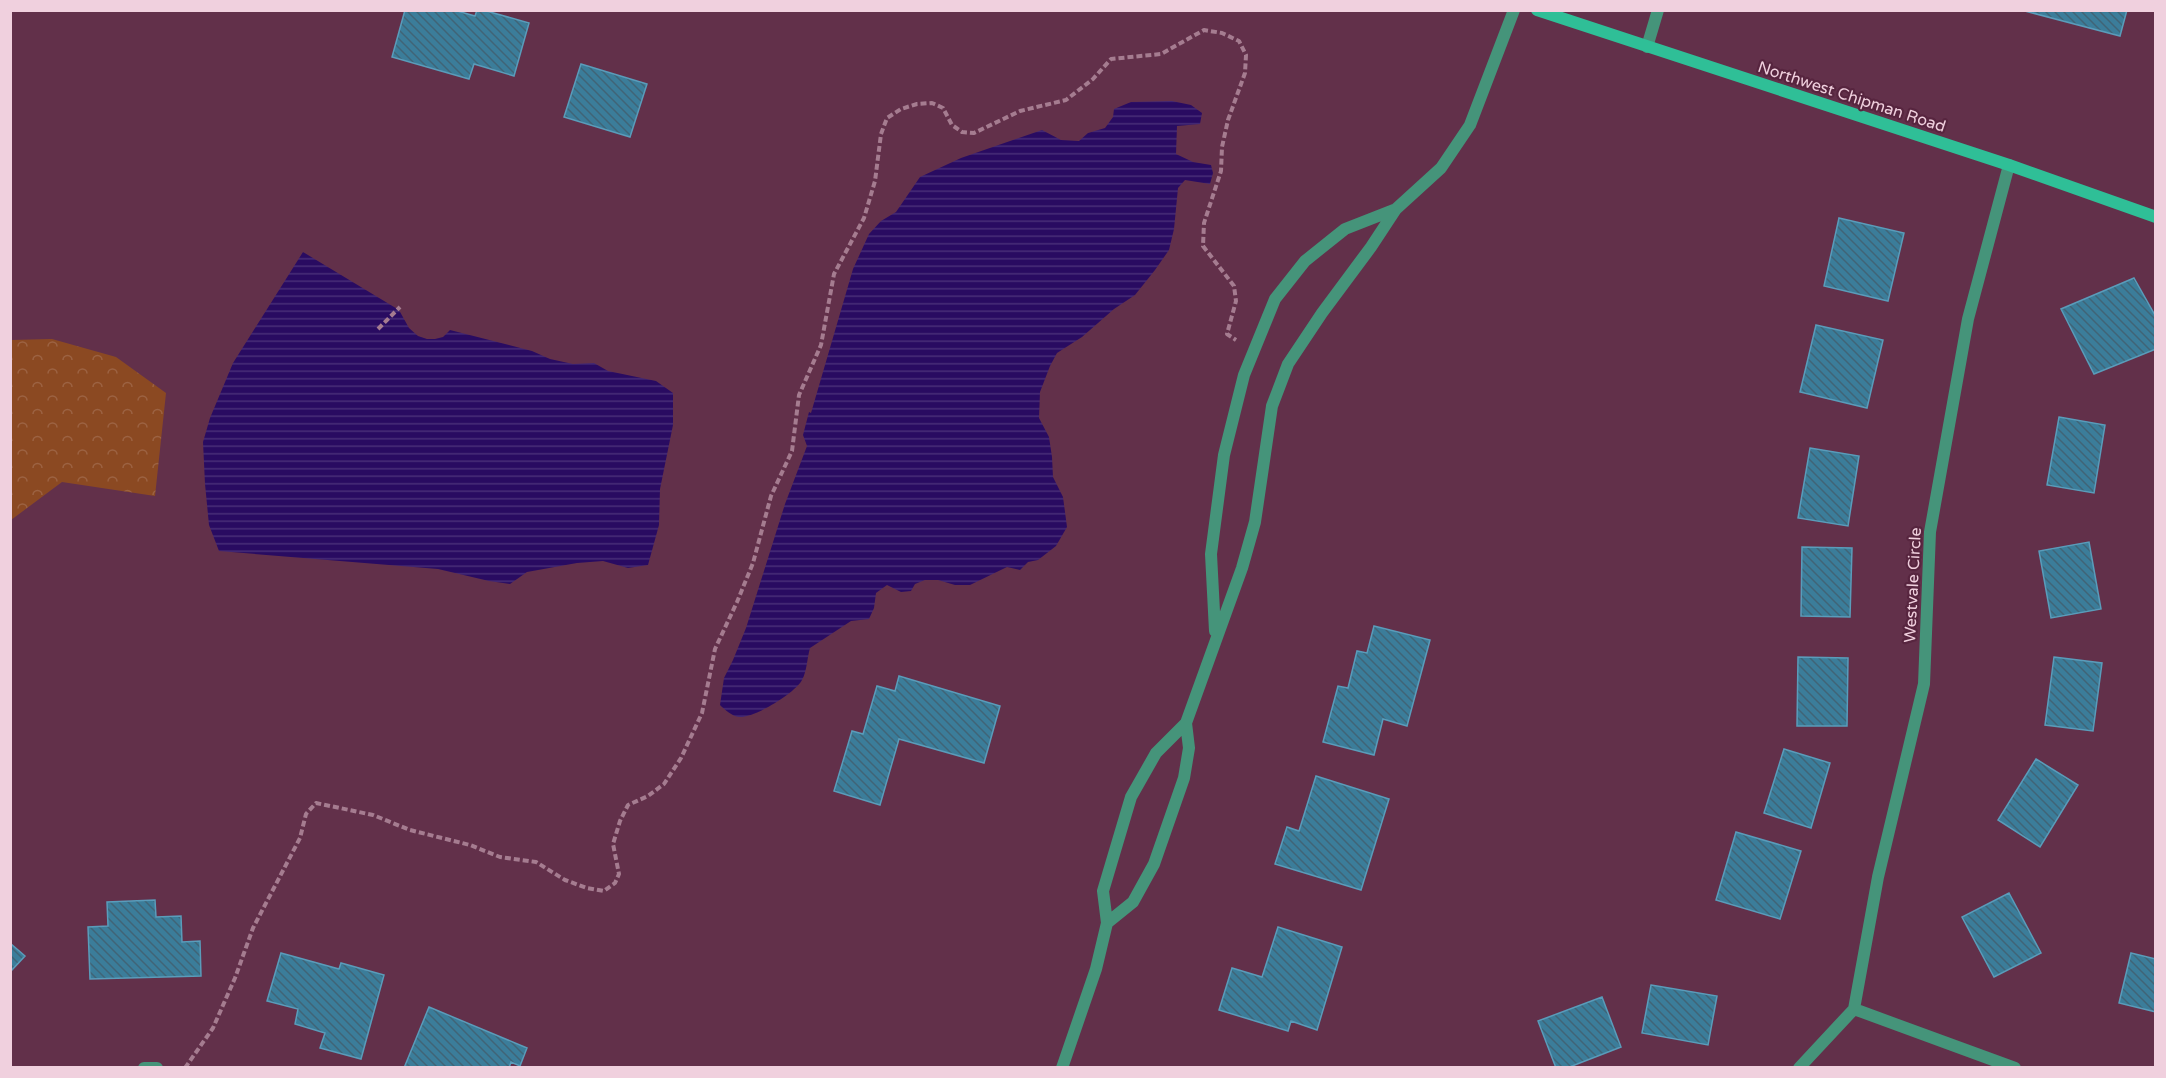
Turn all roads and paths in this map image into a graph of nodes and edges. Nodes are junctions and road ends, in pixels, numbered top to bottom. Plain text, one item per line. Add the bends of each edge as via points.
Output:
1 (1514, 10) edge
2 (1537, 10) edge
3 (1658, 10) edge
4 (1647, 47) junction
5 (2009, 165) junction
6 (1396, 209) junction
7 (2156, 217) edge
8 (400, 307) dead end
9 (378, 329) dead end
10 (1236, 340) dead end
11 (1215, 638) junction
12 (1186, 723) junction
13 (1107, 923) junction
14 (1854, 1009) junction
15 (144, 1068) edge
16 (157, 1068) edge
17 (185, 1068) edge
18 (1062, 1068) edge
19 (1799, 1068) edge
20 (2014, 1068) edge

1 - 6 street via 1470,125 1441,168
2 - 4 main road, Northwest Chipman Road
3 - 4 street
4 - 5 main road, Northwest Chipman Road
5 - 7 main road, Northwest Chipman Road
5 - 14 street, Westvale Circle via 1966,330 1930,532 1924,684 1878,877
6 - 11 street via 1288,364 1272,406 1255,522
6 - 11 street via 1345,229 1305,261 1275,299 1244,375 1224,455 1211,555
8 - 9 path
10 - 17 path via 1227,334 1236,301 1234,286 1203,246 1204,223 1221,171 1228,120 1245,73 1246,55 1239,40 1204,30 1161,54 1111,60 1066,100 1020,111 974,133 962,132 952,125 943,108 932,104 917,104 894,113 887,118 881,134 875,181 864,218 834,274 821,345 799,395 792,452 771,496 753,563 715,649 702,713 664,784 628,805 613,844 619,874 615,884 604,891 587,888 536,862 500,857 373,815 316,803 306,814 300,838 253,928 213,1028
11 - 12 street
12 - 13 street via 1156,753 1131,797 1103,891
12 - 13 street via 1189,748 1184,778 1154,864 1134,902
13 - 18 street via 1096,969
14 - 19 street
14 - 20 street
15 - 16 street

